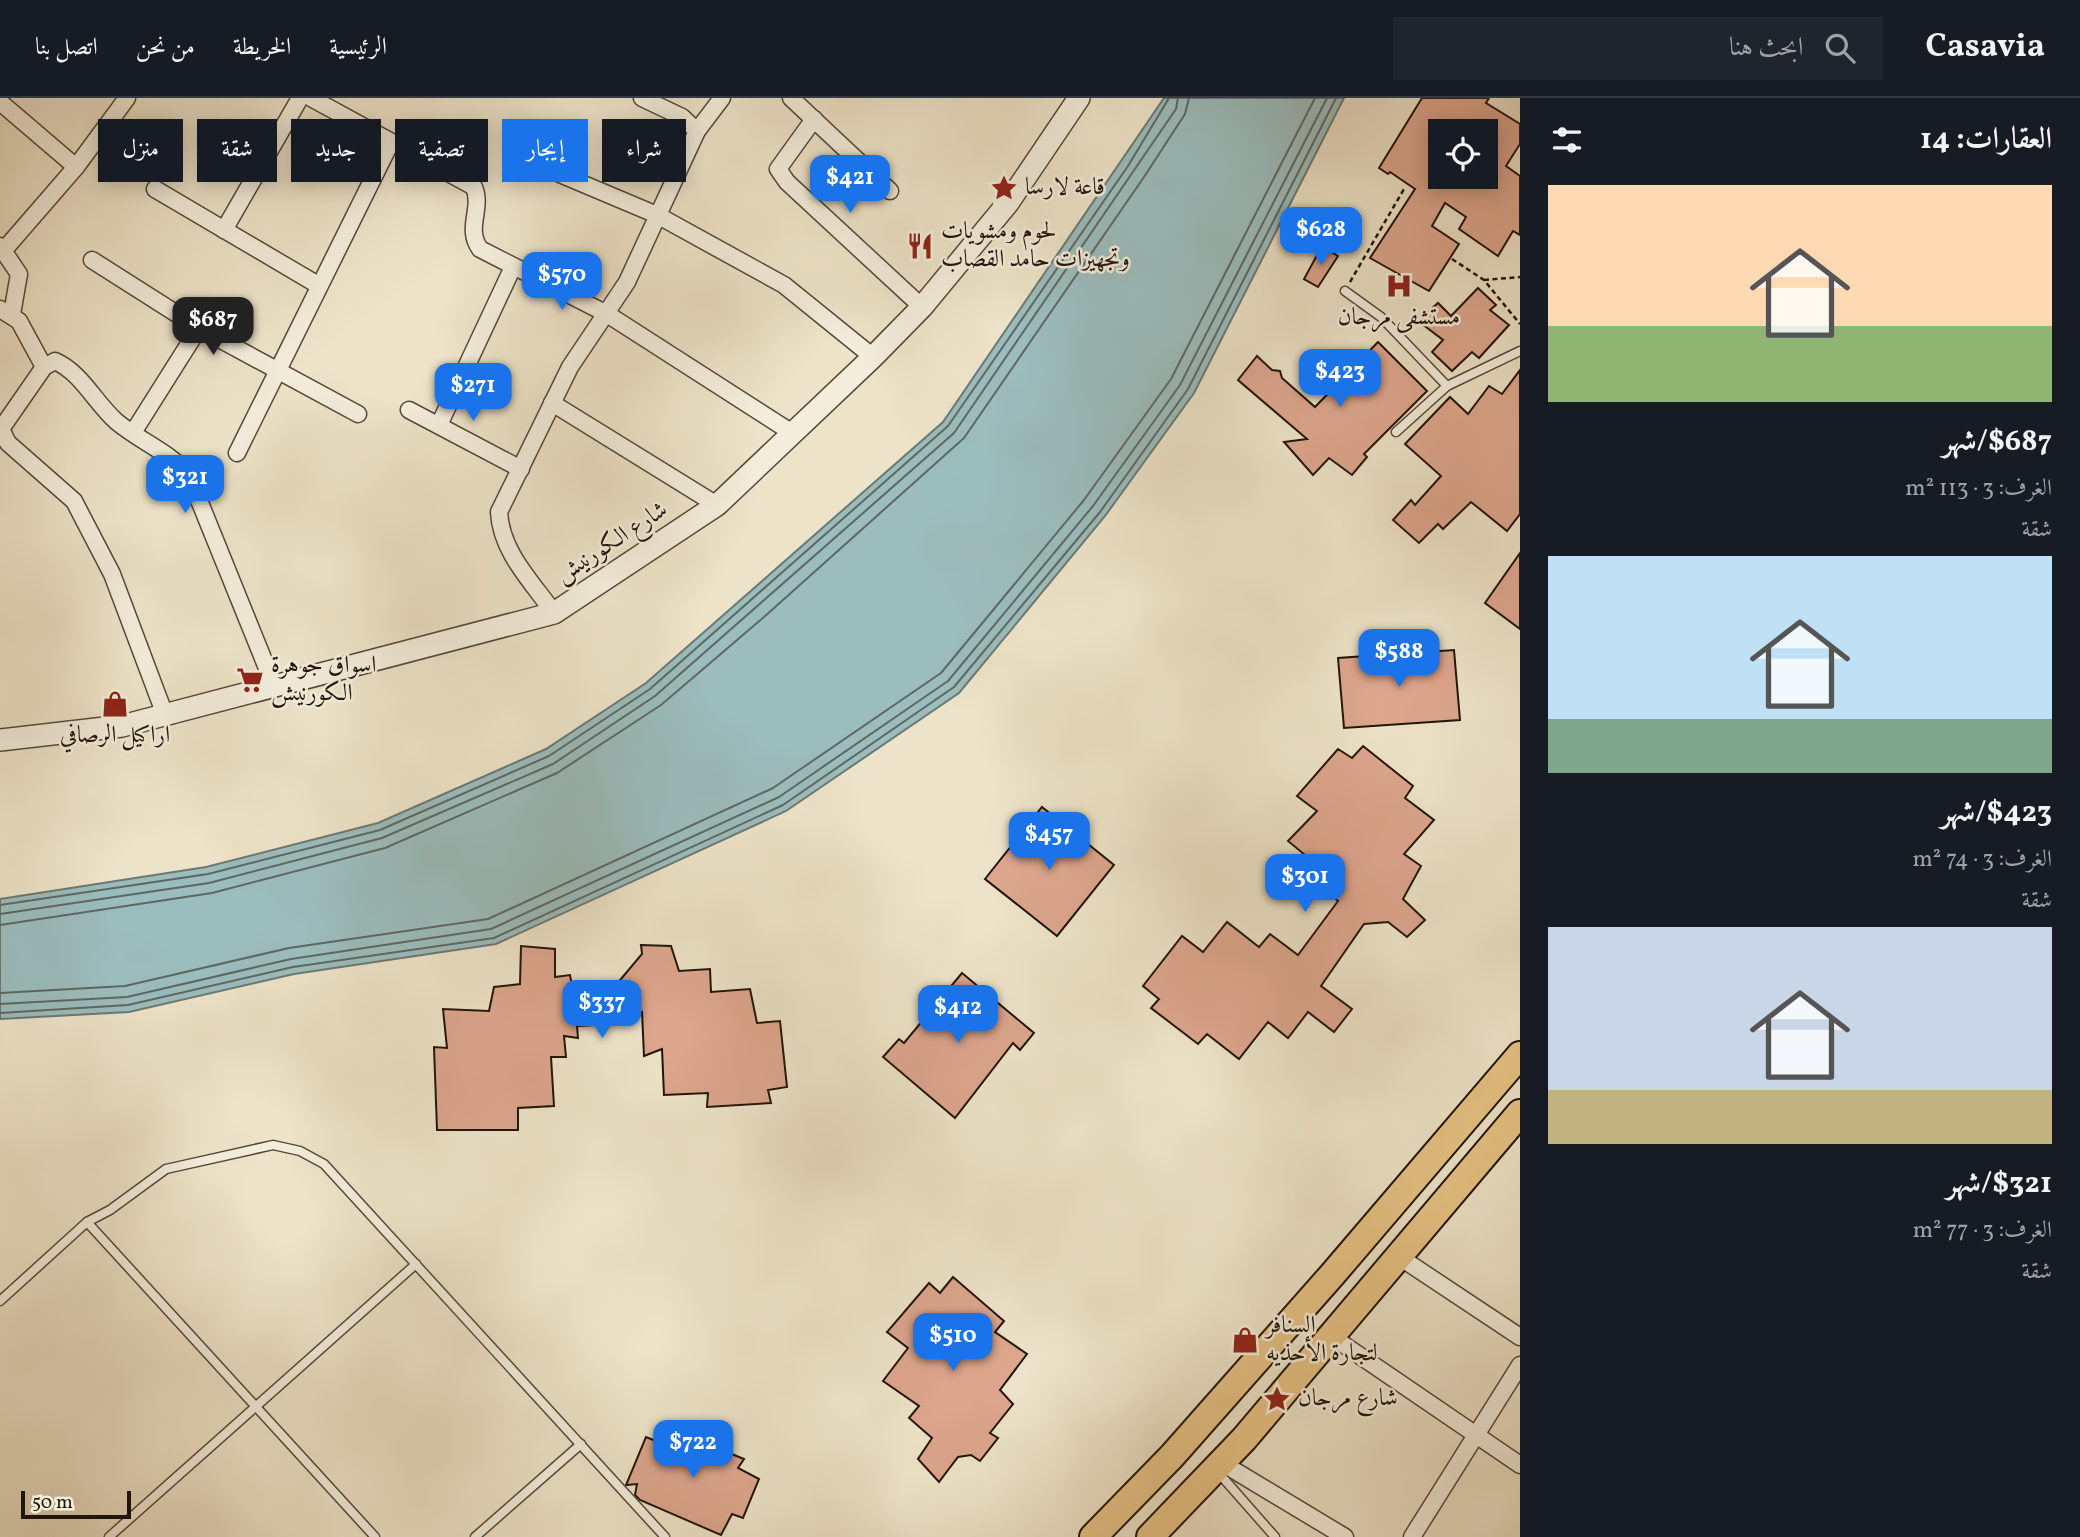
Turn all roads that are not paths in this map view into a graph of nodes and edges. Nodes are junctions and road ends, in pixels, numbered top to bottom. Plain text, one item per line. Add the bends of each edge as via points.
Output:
1 (127, 98) edge
2 (300, 98) edge
3 (311, 98) edge
4 (642, 98) edge
5 (722, 98) edge
6 (791, 98) edge
7 (1079, 98) edge
8 (0, 102) edge
9 (814, 119) junction
10 (696, 131) junction
11 (391, 142) junction
12 (76, 167) junction
13 (579, 182) edge
14 (155, 189) dead end
15 (890, 191) dead end
16 (657, 215) junction
17 (224, 230) junction
18 (2, 248) edge
19 (92, 260) dead end
20 (513, 267) junction
21 (318, 285) junction
22 (1345, 291) road end
23 (922, 307) junction
24 (6, 312) edge
25 (607, 314) junction
26 (199, 328) junction
27 (1520, 352) edge
28 (873, 357) junction
29 (44, 367) junction
30 (276, 370) junction
31 (1447, 386) junction
32 (552, 403) junction
33 (409, 410) dead end
34 (358, 414) dead end
35 (439, 425) junction
36 (134, 431) junction
37 (1396, 432) dead end
38 (794, 433) junction
39 (237, 453) dead end
40 (520, 468) junction
41 (717, 505) junction
42 (554, 613) junction
43 (275, 688) junction
44 (165, 715) junction
45 (0, 740) edge
46 (1520, 1055) edge
47 (1520, 1113) edge
48 (87, 1222) junction
49 (1398, 1256) junction
50 (416, 1264) junction
51 (0, 1301) edge
52 (1331, 1336) junction
53 (1520, 1337) edge
54 (1520, 1365) edge
55 (256, 1407) junction
56 (1214, 1408) junction
57 (1474, 1434) junction
58 (1244, 1439) junction
59 (581, 1444) junction
60 (1172, 1456) junction
61 (1520, 1465) edge
62 (1213, 1472) junction
63 (1270, 1535) edge
64 (109, 1537) edge
65 (375, 1537) edge
66 (475, 1537) edge
67 (665, 1537) edge
68 (1093, 1537) edge
69 (1150, 1537) edge
70 (1345, 1537) edge
71 (1412, 1537) edge

1 - 12 street
2 - 17 street
3 - 11 street
4 - 10 street via 682,117
5 - 10 street
6 - 9 street
7 - 23 street, شارع الكورنيش via 1008,203
8 - 12 street
9 - 15 street
9 - 23 street via 778,169
10 - 16 street
11 - 20 street via 474,187 474,240
11 - 21 street
12 - 18 street
13 - 16 street
14 - 17 street
16 - 25 street
16 - 28 street via 784,285
17 - 21 street
18 - 24 street via 19,274
19 - 26 street
20 - 25 street
20 - 35 street
21 - 30 street
22 - 31 lane via 1381,317
23 - 28 street, شارع الكورنيش
24 - 29 street
25 - 32 street via 570,367
25 - 38 street
26 - 30 street
26 - 36 street
27 - 31 lane
28 - 38 street, شارع الكورنيش
29 - 36 street via 54,361 66,366 118,422
29 - 44 street via 1,429 8,443 74,501 121,595
30 - 34 street
30 - 39 street
31 - 37 lane
32 - 40 street
32 - 41 street
33 - 35 street
35 - 40 street
36 - 43 street via 188,472
38 - 41 street, شارع الكورنيش
40 - 42 street via 499,512 500,529 508,550
41 - 42 street, شارع الكورنيش
42 - 43 street, شارع الكورنيش
43 - 44 street, شارع الكورنيش
44 - 45 street, شارع الكورنيش via 122,726
46 - 56 main road
47 - 49 main road
48 - 50 lane via 166,1169 273,1145 300,1151 324,1164
48 - 51 lane
48 - 55 lane
49 - 52 main road
49 - 53 street
50 - 55 lane
50 - 59 lane
52 - 57 street
52 - 58 main road
54 - 57 street
55 - 64 lane
55 - 65 lane
56 - 58 main road via 1209,1431 1214,1440 1224,1444
56 - 60 main road
57 - 61 street
57 - 71 street
58 - 62 main road
59 - 66 lane
59 - 67 lane
60 - 62 main road via 1196,1459 1203,1471
60 - 68 main road
62 - 63 lane
62 - 69 main road
62 - 70 street

